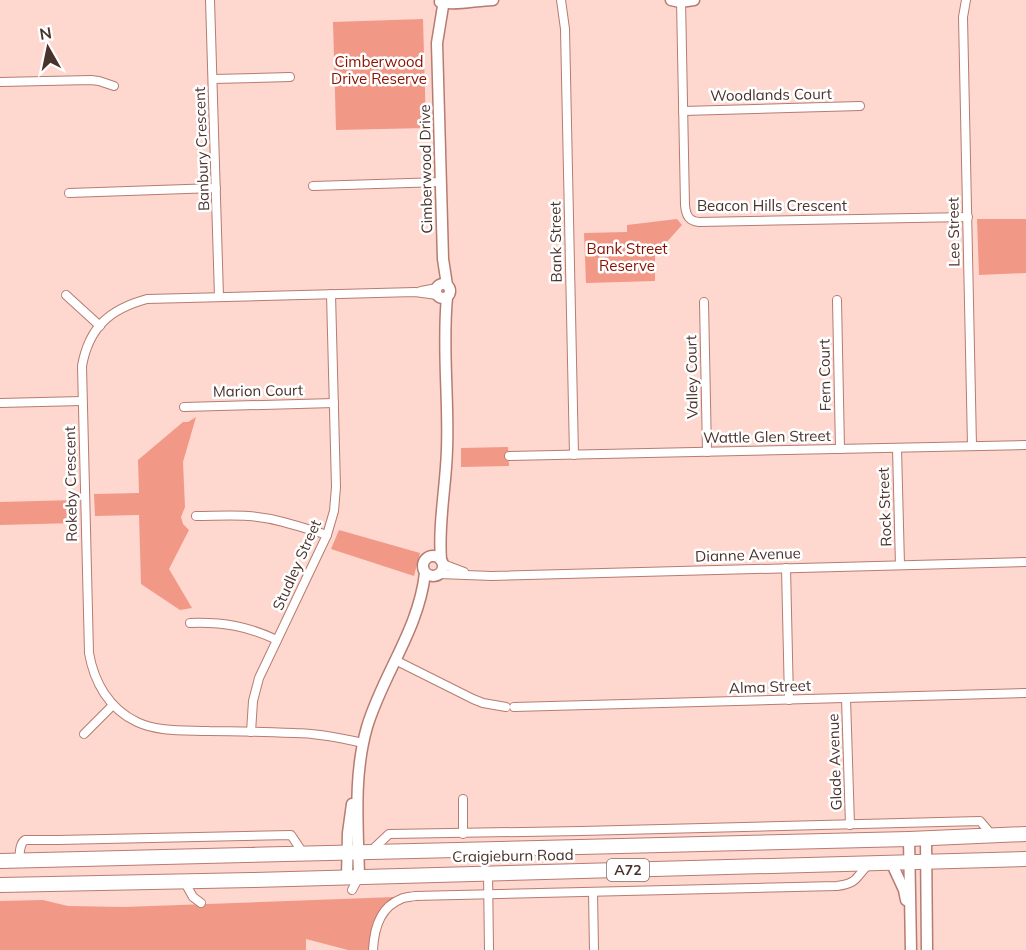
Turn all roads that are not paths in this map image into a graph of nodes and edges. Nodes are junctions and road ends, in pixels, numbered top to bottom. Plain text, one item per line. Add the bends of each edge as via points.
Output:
1 (210, 0) edge
2 (474, 0) edge
3 (493, 0) edge
4 (561, 0) edge
5 (567, 0) edge
6 (694, 0) edge
7 (960, 0) edge
8 (966, 0) edge
9 (441, 1) edge
10 (677, 1) edge
11 (963, 17) junction
12 (565, 29) junction
13 (290, 77) dead end
14 (213, 79) junction
15 (0, 82) edge
16 (114, 86) dead end
17 (860, 106) dead end
18 (683, 111) junction
19 (441, 182) junction
20 (313, 186) dead end
21 (216, 188) junction
22 (69, 193) dead end
23 (968, 217) junction
24 (441, 291) junction
25 (331, 294) junction
26 (66, 295) dead end
27 (219, 297) junction
28 (837, 300) dead end
29 (704, 302) dead end
30 (100, 326) junction
31 (82, 400) junction
32 (0, 403) edge
33 (334, 403) junction
34 (183, 407) dead end
35 (1026, 445) edge
36 (972, 446) junction
37 (897, 448) junction
38 (840, 449) junction
39 (707, 452) junction
40 (574, 455) junction
41 (509, 456) dead end
42 (196, 516) dead end
43 (440, 526) junction
44 (327, 535) junction
45 (426, 558) junction
46 (1026, 562) edge
47 (900, 565) junction
48 (786, 568) junction
49 (440, 569) junction
50 (425, 573) junction
51 (421, 600) junction
52 (190, 623) dead end
53 (277, 640) junction
54 (395, 660) junction
55 (1026, 693) edge
56 (846, 698) junction
57 (789, 700) junction
58 (113, 705) junction
59 (251, 732) junction
60 (84, 734) dead end
61 (363, 743) junction
62 (463, 799) dead end
63 (850, 825) junction
64 (616, 831) junction
65 (462, 834) junction
66 (1026, 834) edge
67 (992, 836) junction
68 (927, 838) junction
69 (909, 839) junction
70 (636, 846) junction
71 (359, 851) junction
72 (303, 853) junction
73 (20, 860) junction
74 (1026, 860) edge
75 (0, 861) edge
76 (909, 863) junction
77 (927, 863) junction
78 (869, 864) junction
79 (892, 864) junction
80 (488, 873) junction
81 (353, 877) junction
82 (184, 882) junction
83 (0, 885) edge
84 (593, 892) junction
85 (489, 894) junction
86 (201, 903) dead end
87 (910, 923) junction
88 (927, 923) junction
89 (374, 950) edge
90 (489, 950) edge
91 (594, 950) edge
92 (911, 950) edge
93 (927, 950) edge

1 - 14 street, Banbury Crescent
2 - 3 street
2 - 9 street via 454,4
4 - 12 street, Bank Street
5 - 12 street, Bank Street
6 - 10 street
7 - 11 street, Lee Street
8 - 11 street, Lee Street
9 - 19 street, Cimberwood Drive via 434,19
10 - 18 street, Beacon Hills Crescent
11 - 23 street, Lee Street
12 - 40 street, Bank Street
13 - 14 street
14 - 21 street, Banbury Crescent
15 - 16 street via 91,80
17 - 18 street, Woodlands Court
18 - 23 street, Beacon Hills Crescent via 685,206 691,220
19 - 20 street
19 - 24 street, Cimberwood Drive
21 - 22 street
21 - 27 street, Banbury Crescent
23 - 36 street, Lee Street
24 - 25 street, Rokeby Crescent
24 - 43 street, Cimberwood Drive via 447,447
25 - 27 street, Rokeby Crescent
25 - 33 street, Studley Street
26 - 30 street
27 - 30 street, Rokeby Crescent via 147,299 119,309
28 - 38 street, Fern Court
29 - 39 street, Valley Court
30 - 31 street, Rokeby Crescent via 84,356
31 - 32 street
31 - 58 street, Rokeby Crescent via 89,653 96,680
33 - 34 street, Marion Court
33 - 44 street, Studley Street via 335,496
35 - 36 street, Wattle Glen Street
36 - 37 street, Wattle Glen Street
37 - 38 street, Wattle Glen Street
37 - 47 street, Rock Street
38 - 39 street, Wattle Glen Street
39 - 40 street, Wattle Glen Street
40 - 41 street, Wattle Glen Street
42 - 44 street via 258,518
43 - 45 street, Cimberwood Drive
43 - 49 street, Cimberwood Drive
44 - 53 street, Studley Street
45 - 49 street via 435,556
45 - 50 street via 422,564
46 - 47 street, Dianne Avenue
47 - 48 street, Dianne Avenue
48 - 49 street, Dianne Avenue via 492,576
48 - 57 street
49 - 50 street via 431,576
49 - 51 street
50 - 51 street
51 - 54 street
52 - 53 street via 235,625
53 - 59 street, Studley Street via 259,678
54 - 57 street, Alma Street via 473,699 510,707
54 - 61 street
55 - 56 street, Alma Street
56 - 57 street, Alma Street
56 - 63 street, Glade Avenue
58 - 59 street, Rokeby Crescent via 136,722 154,727
58 - 60 street
59 - 61 street, Rokeby Crescent via 314,734
61 - 71 street via 357,783
62 - 65 street
63 - 64 street, Craigieburn Road
63 - 67 street, Craigieburn Road via 980,822
64 - 65 street, Craigieburn Road
64 - 70 street
65 - 71 street, Craigieburn Road via 389,834
66 - 67 main road, Craigieburn Road / A72
67 - 68 main road, Craigieburn Road / A72
68 - 69 main road, Craigieburn Road / A72
68 - 77 street
69 - 70 main road, Craigieburn Road / A72
69 - 76 street
70 - 71 main road, Craigieburn Road / A72
71 - 72 main road, Craigieburn Road / A72
71 - 81 street
72 - 73 main road, Craigieburn Road / A72
72 - 73 street via 291,835 25,840
73 - 75 main road, Craigieburn Road / A72
74 - 77 main road, Craigieburn Road / A72
76 - 77 main road, Craigieburn Road / A72
76 - 79 main road, Craigieburn Road / A72
76 - 87 street
77 - 88 street
78 - 79 main road, Craigieburn Road / A72
78 - 80 main road, Craigieburn Road / A72
78 - 84 street via 848,885
79 - 87 street via 904,890
80 - 81 main road, Craigieburn Road / A72
80 - 85 street
81 - 82 main road, Craigieburn Road / A72
82 - 83 main road, Craigieburn Road / A72
82 - 86 street
84 - 85 street
84 - 91 street
85 - 89 street via 401,899 380,917
85 - 90 street
87 - 88 street
87 - 92 street
88 - 93 street

